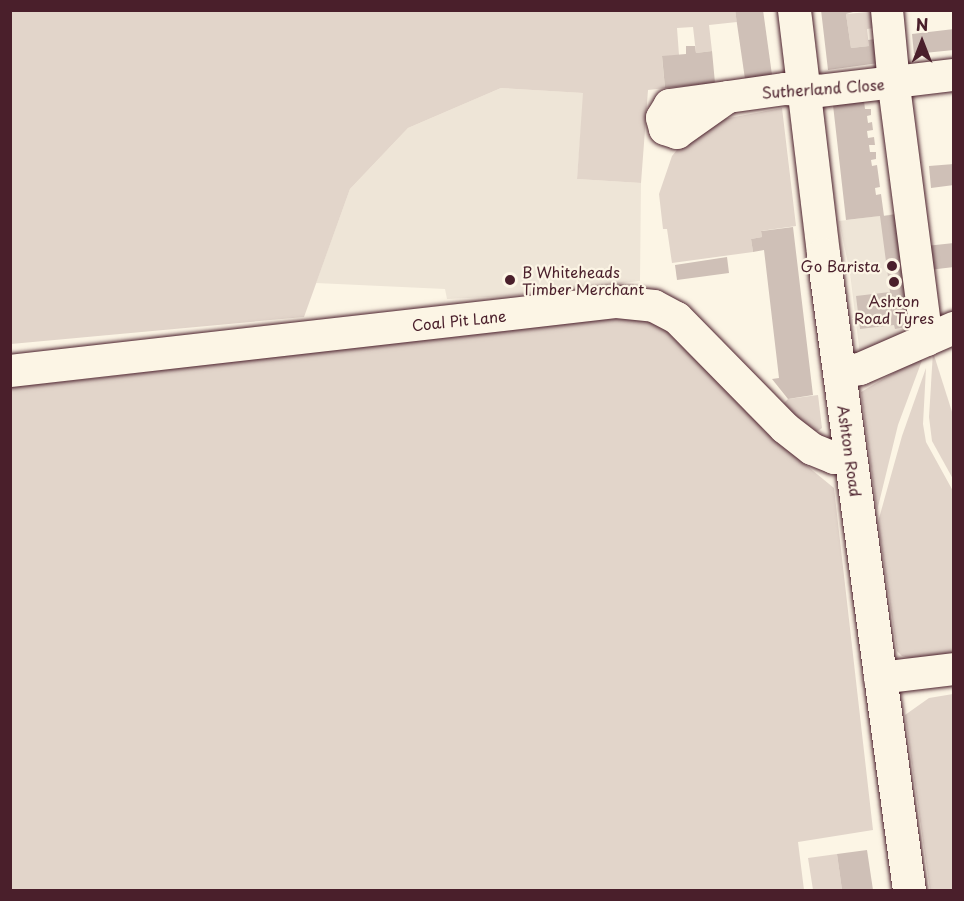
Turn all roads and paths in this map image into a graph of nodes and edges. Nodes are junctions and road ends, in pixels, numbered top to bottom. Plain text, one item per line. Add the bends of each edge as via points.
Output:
1 (794, 10) edge
2 (887, 10) edge
3 (954, 75) edge
4 (895, 82) junction
5 (804, 92) junction
6 (728, 97) dead end
7 (940, 334) edge
8 (10, 370) edge
9 (839, 373) junction
10 (850, 456) junction
11 (954, 669) edge
12 (880, 678) junction
13 (909, 891) edge

1 - 5 highway, Ashton Road
2 - 4 street
3 - 4 street, Sutherland Close
4 - 5 street, Sutherland Close
4 - 7 street
5 - 6 street, Sutherland Close via 785,89
5 - 9 highway, Ashton Road
7 - 9 street via 860,369
8 - 10 street, Coal Pit Lane via 617,302 654,306 677,318 785,429 812,449 834,458
9 - 10 highway, Ashton Road
10 - 12 highway, Ashton Road
11 - 12 street
12 - 13 highway, Ashton Road

